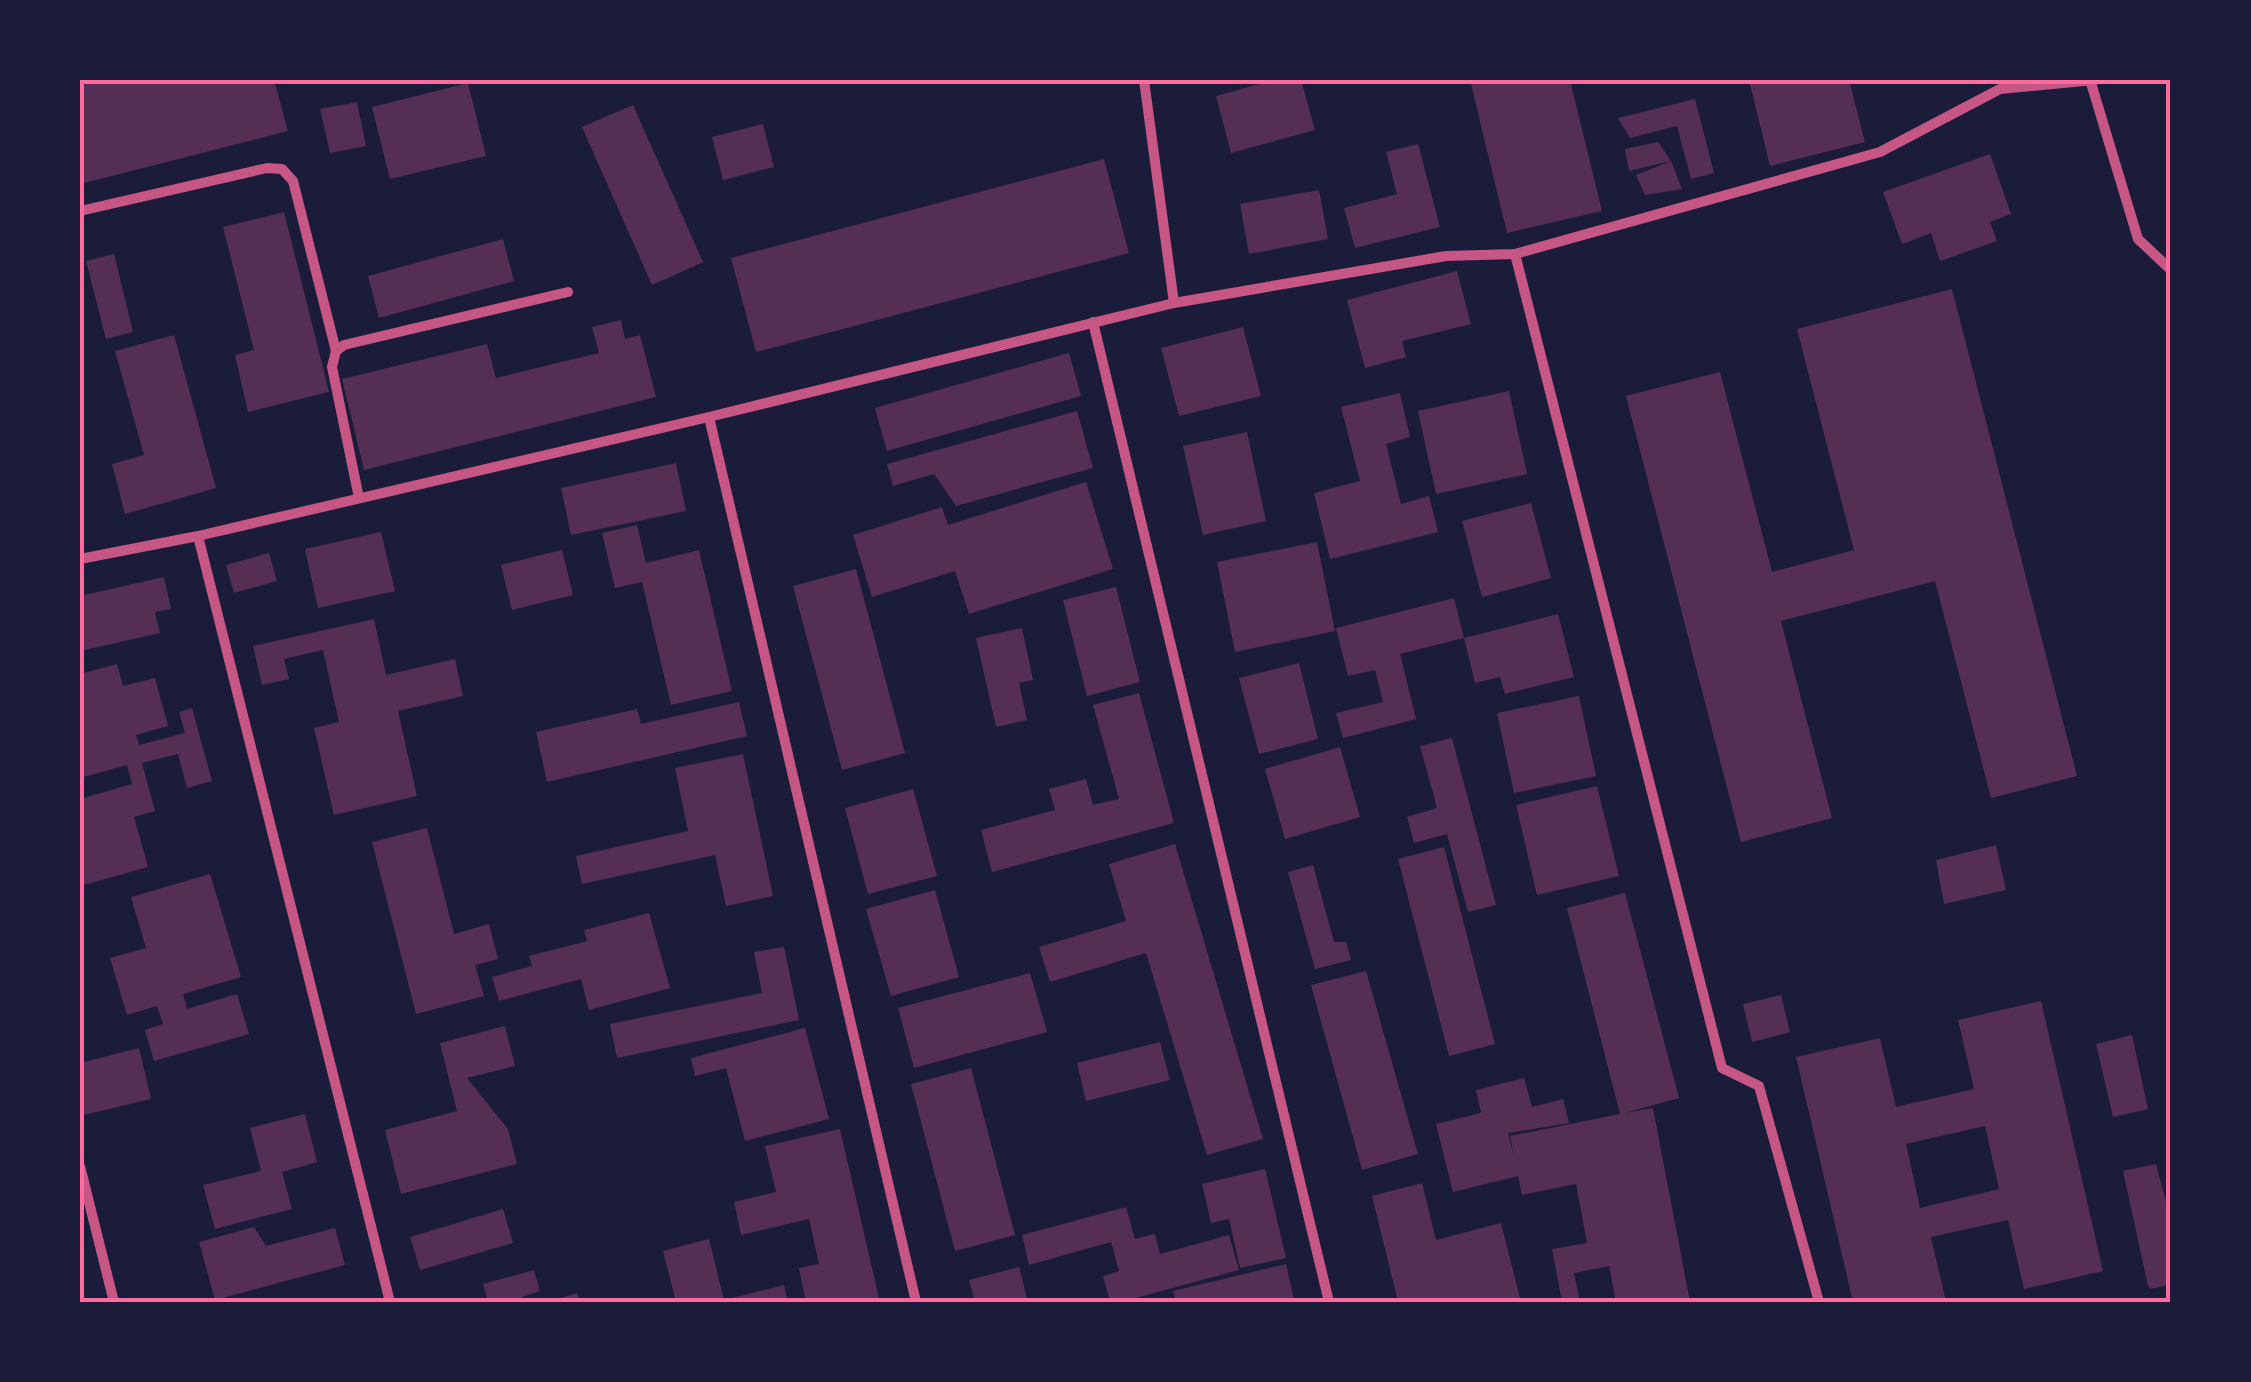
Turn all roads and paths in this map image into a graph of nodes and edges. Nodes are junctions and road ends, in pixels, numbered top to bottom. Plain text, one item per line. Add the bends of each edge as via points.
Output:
1 (1144, 80) edge
2 (2093, 81) edge
3 (1998, 85) edge
4 (80, 211) edge
5 (1516, 254) junction
6 (2171, 270) edge
7 (568, 292) dead end
8 (1174, 303) junction
9 (1093, 322) junction
10 (336, 351) junction
11 (708, 417) junction
12 (359, 498) junction
13 (198, 536) junction
14 (80, 559) edge
15 (80, 1166) edge
16 (114, 1302) edge
17 (390, 1302) edge
18 (916, 1302) edge
19 (1329, 1302) edge
20 (1819, 1302) edge

1 - 8 street
2 - 3 street
2 - 6 street via 2138,239
3 - 5 street via 1880,152
4 - 10 street via 282,169 293,181
5 - 8 street via 1446,256
5 - 20 street via 1722,1068 1759,1086
7 - 10 street
8 - 9 street
9 - 11 street
9 - 19 street
10 - 12 street via 332,367
11 - 12 street
11 - 18 street
12 - 13 street
13 - 14 street
13 - 17 street
15 - 16 street

